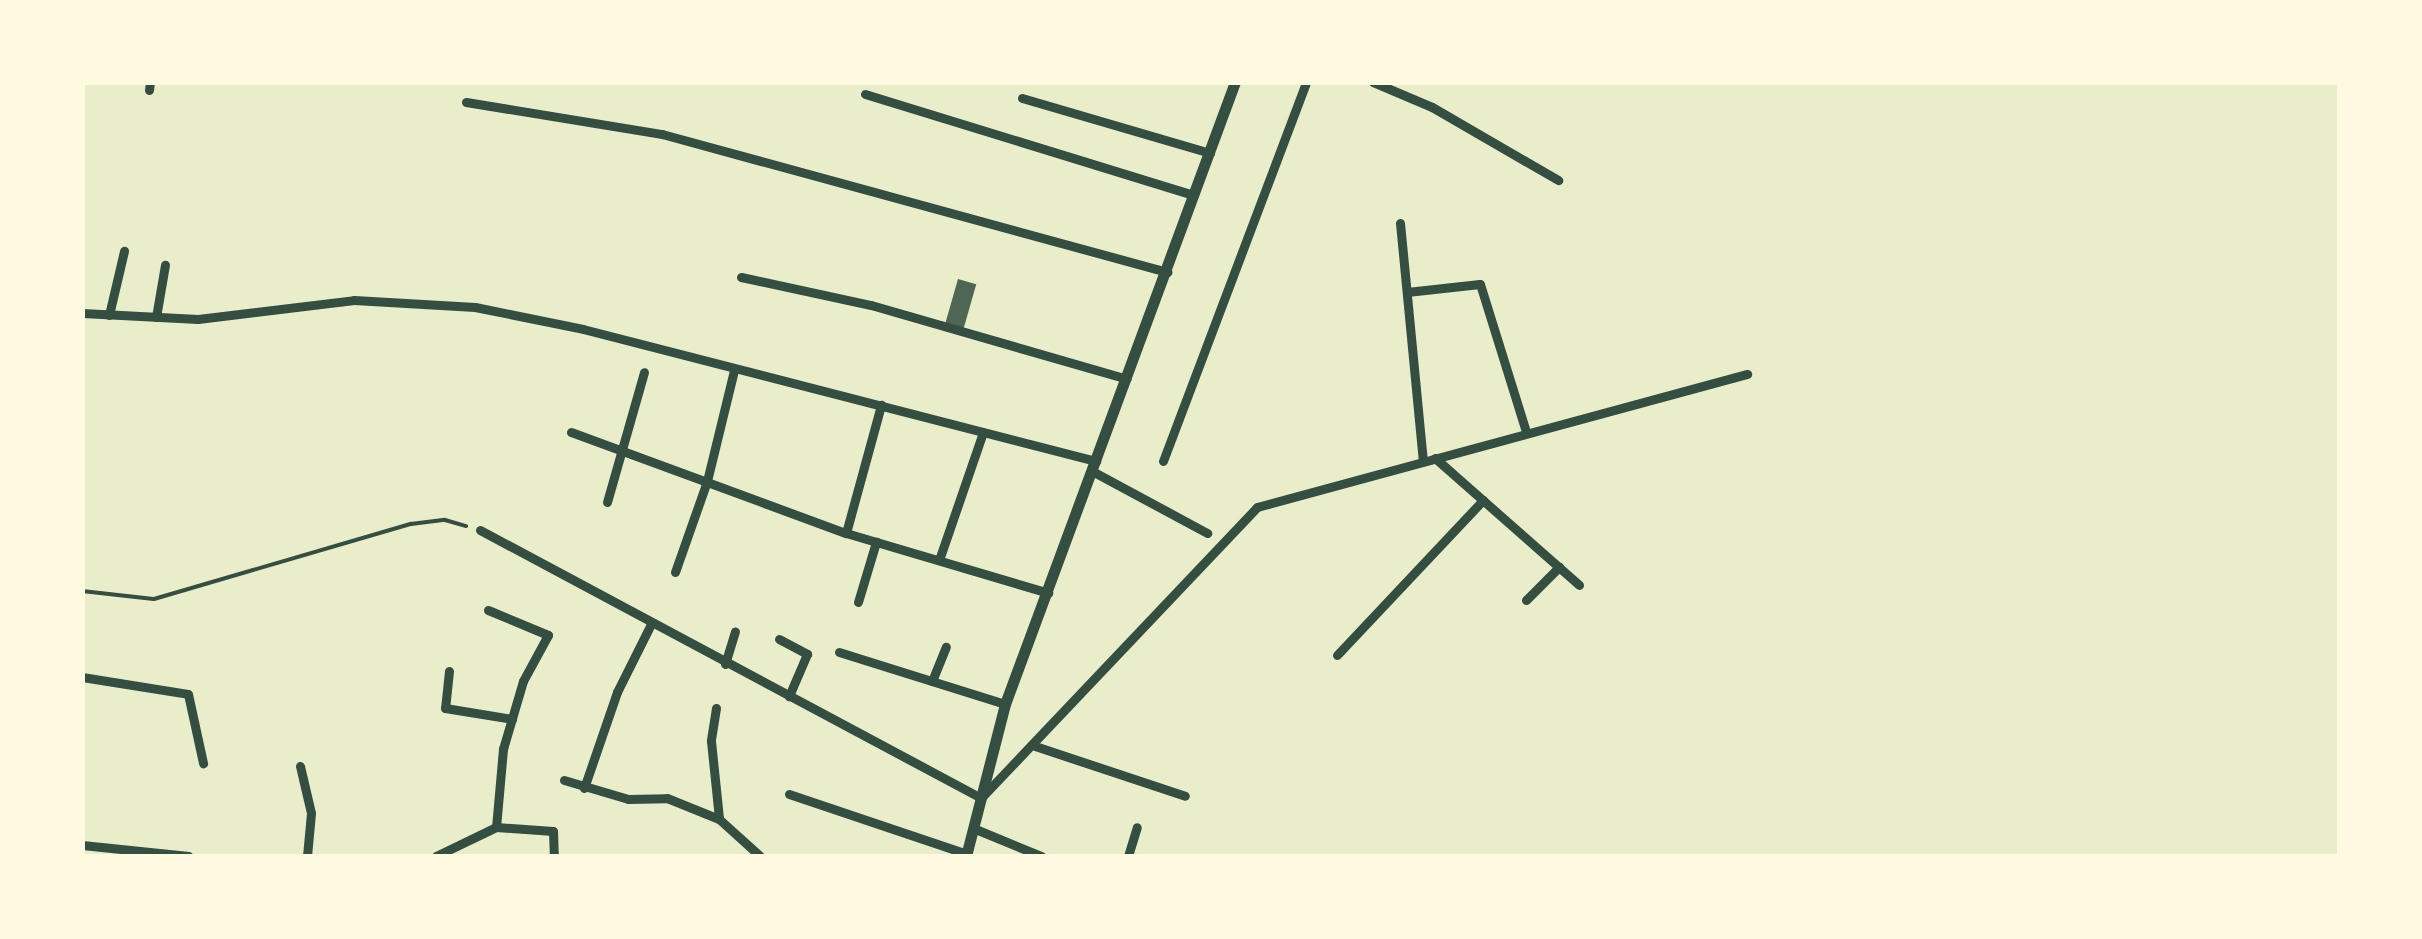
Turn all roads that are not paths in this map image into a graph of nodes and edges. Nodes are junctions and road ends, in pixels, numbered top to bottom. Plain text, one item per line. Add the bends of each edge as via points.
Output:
1 (1235, 82) edge
2 (1306, 82) edge
3 (1373, 82) edge
4 (865, 94) dead end
5 (1022, 98) dead end
6 (466, 102) dead end
7 (1210, 153) junction
8 (1558, 180) dead end
9 (1194, 195) junction
10 (1400, 224) dead end
11 (124, 252) dead end
12 (166, 265) dead end
13 (1167, 272) junction
14 (742, 277) dead end
15 (1407, 292) junction
16 (82, 312) edge
17 (109, 316) junction
18 (156, 317) junction
19 (734, 370) junction
20 (644, 372) dead end
21 (1747, 374) dead end
22 (1127, 378) junction
23 (880, 405) junction
24 (571, 432) dead end
25 (983, 432) junction
26 (1526, 432) junction
27 (620, 450) junction
28 (1435, 458) junction
29 (1163, 461) dead end
30 (1422, 461) junction
31 (1094, 466) junction
32 (707, 481) junction
33 (1483, 500) junction
34 (607, 502) dead end
35 (480, 530) road end
36 (1207, 532) dead end
37 (846, 534) junction
38 (876, 542) junction
39 (939, 560) junction
40 (1559, 567) junction
41 (675, 572) dead end
42 (1579, 585) dead end
43 (1048, 593) junction
44 (1526, 600) dead end
45 (858, 602) dead end
46 (488, 610) dead end
47 (650, 626) junction
48 (735, 631) dead end
49 (779, 639) dead end
50 (946, 647) dead end
51 (839, 652) dead end
52 (1337, 655) dead end
53 (725, 664) junction
54 (449, 671) dead end
55 (82, 677) edge
56 (932, 681) junction
57 (788, 696) junction
58 (1005, 704) junction
59 (716, 708) dead end
60 (512, 719) junction
61 (1032, 745) junction
62 (203, 763) dead end
63 (300, 766) dead end
64 (564, 780) dead end
65 (584, 788) junction
66 (789, 794) dead end
67 (1185, 796) dead end
68 (981, 798) junction
69 (719, 819) junction
70 (496, 827) junction
71 (1137, 827) dead end
72 (972, 828) junction
73 (82, 845) edge
74 (966, 855) edge
75 (188, 856) edge
76 (307, 856) edge
77 (436, 856) edge
78 (554, 856) edge
79 (760, 856) edge
80 (1038, 856) edge
81 (1128, 856) edge

1 - 7 street
2 - 29 street
3 - 8 street
4 - 9 street
5 - 7 street
6 - 13 street via 662,134
7 - 9 street
9 - 13 street
10 - 15 street
11 - 17 street
12 - 18 street
13 - 22 street
14 - 22 street via 870,305
15 - 26 street via 1480,284
15 - 30 street
16 - 17 street
17 - 18 street
18 - 19 street via 198,319 354,300 475,308
19 - 23 street
19 - 32 street
20 - 27 street
21 - 26 street
22 - 31 street
23 - 25 street
23 - 37 street
24 - 27 street
25 - 31 street
25 - 39 street
26 - 28 street
27 - 32 street
27 - 34 street
28 - 30 street
28 - 33 street
30 - 61 street via 1257,507
31 - 36 street
31 - 43 street
32 - 37 street
32 - 41 street
33 - 40 street
33 - 52 street
35 - 47 street
37 - 38 street
38 - 39 street
38 - 45 street
39 - 43 street
40 - 42 street
40 - 44 street
43 - 58 street
46 - 60 street via 548,635
47 - 53 street
47 - 65 street via 617,692
48 - 53 street
49 - 57 street via 807,654
50 - 56 street
51 - 56 street
53 - 57 street
54 - 60 street via 445,708
55 - 62 street via 188,694
56 - 58 street
57 - 68 street
58 - 68 street
59 - 69 street via 711,741
60 - 70 street
61 - 67 street
61 - 68 street
63 - 76 street via 311,813
64 - 65 street
65 - 69 street via 668,798
66 - 74 street
68 - 72 street
69 - 79 street
70 - 77 street
70 - 78 street via 553,831
71 - 81 street
72 - 74 street
72 - 80 street
73 - 75 street

